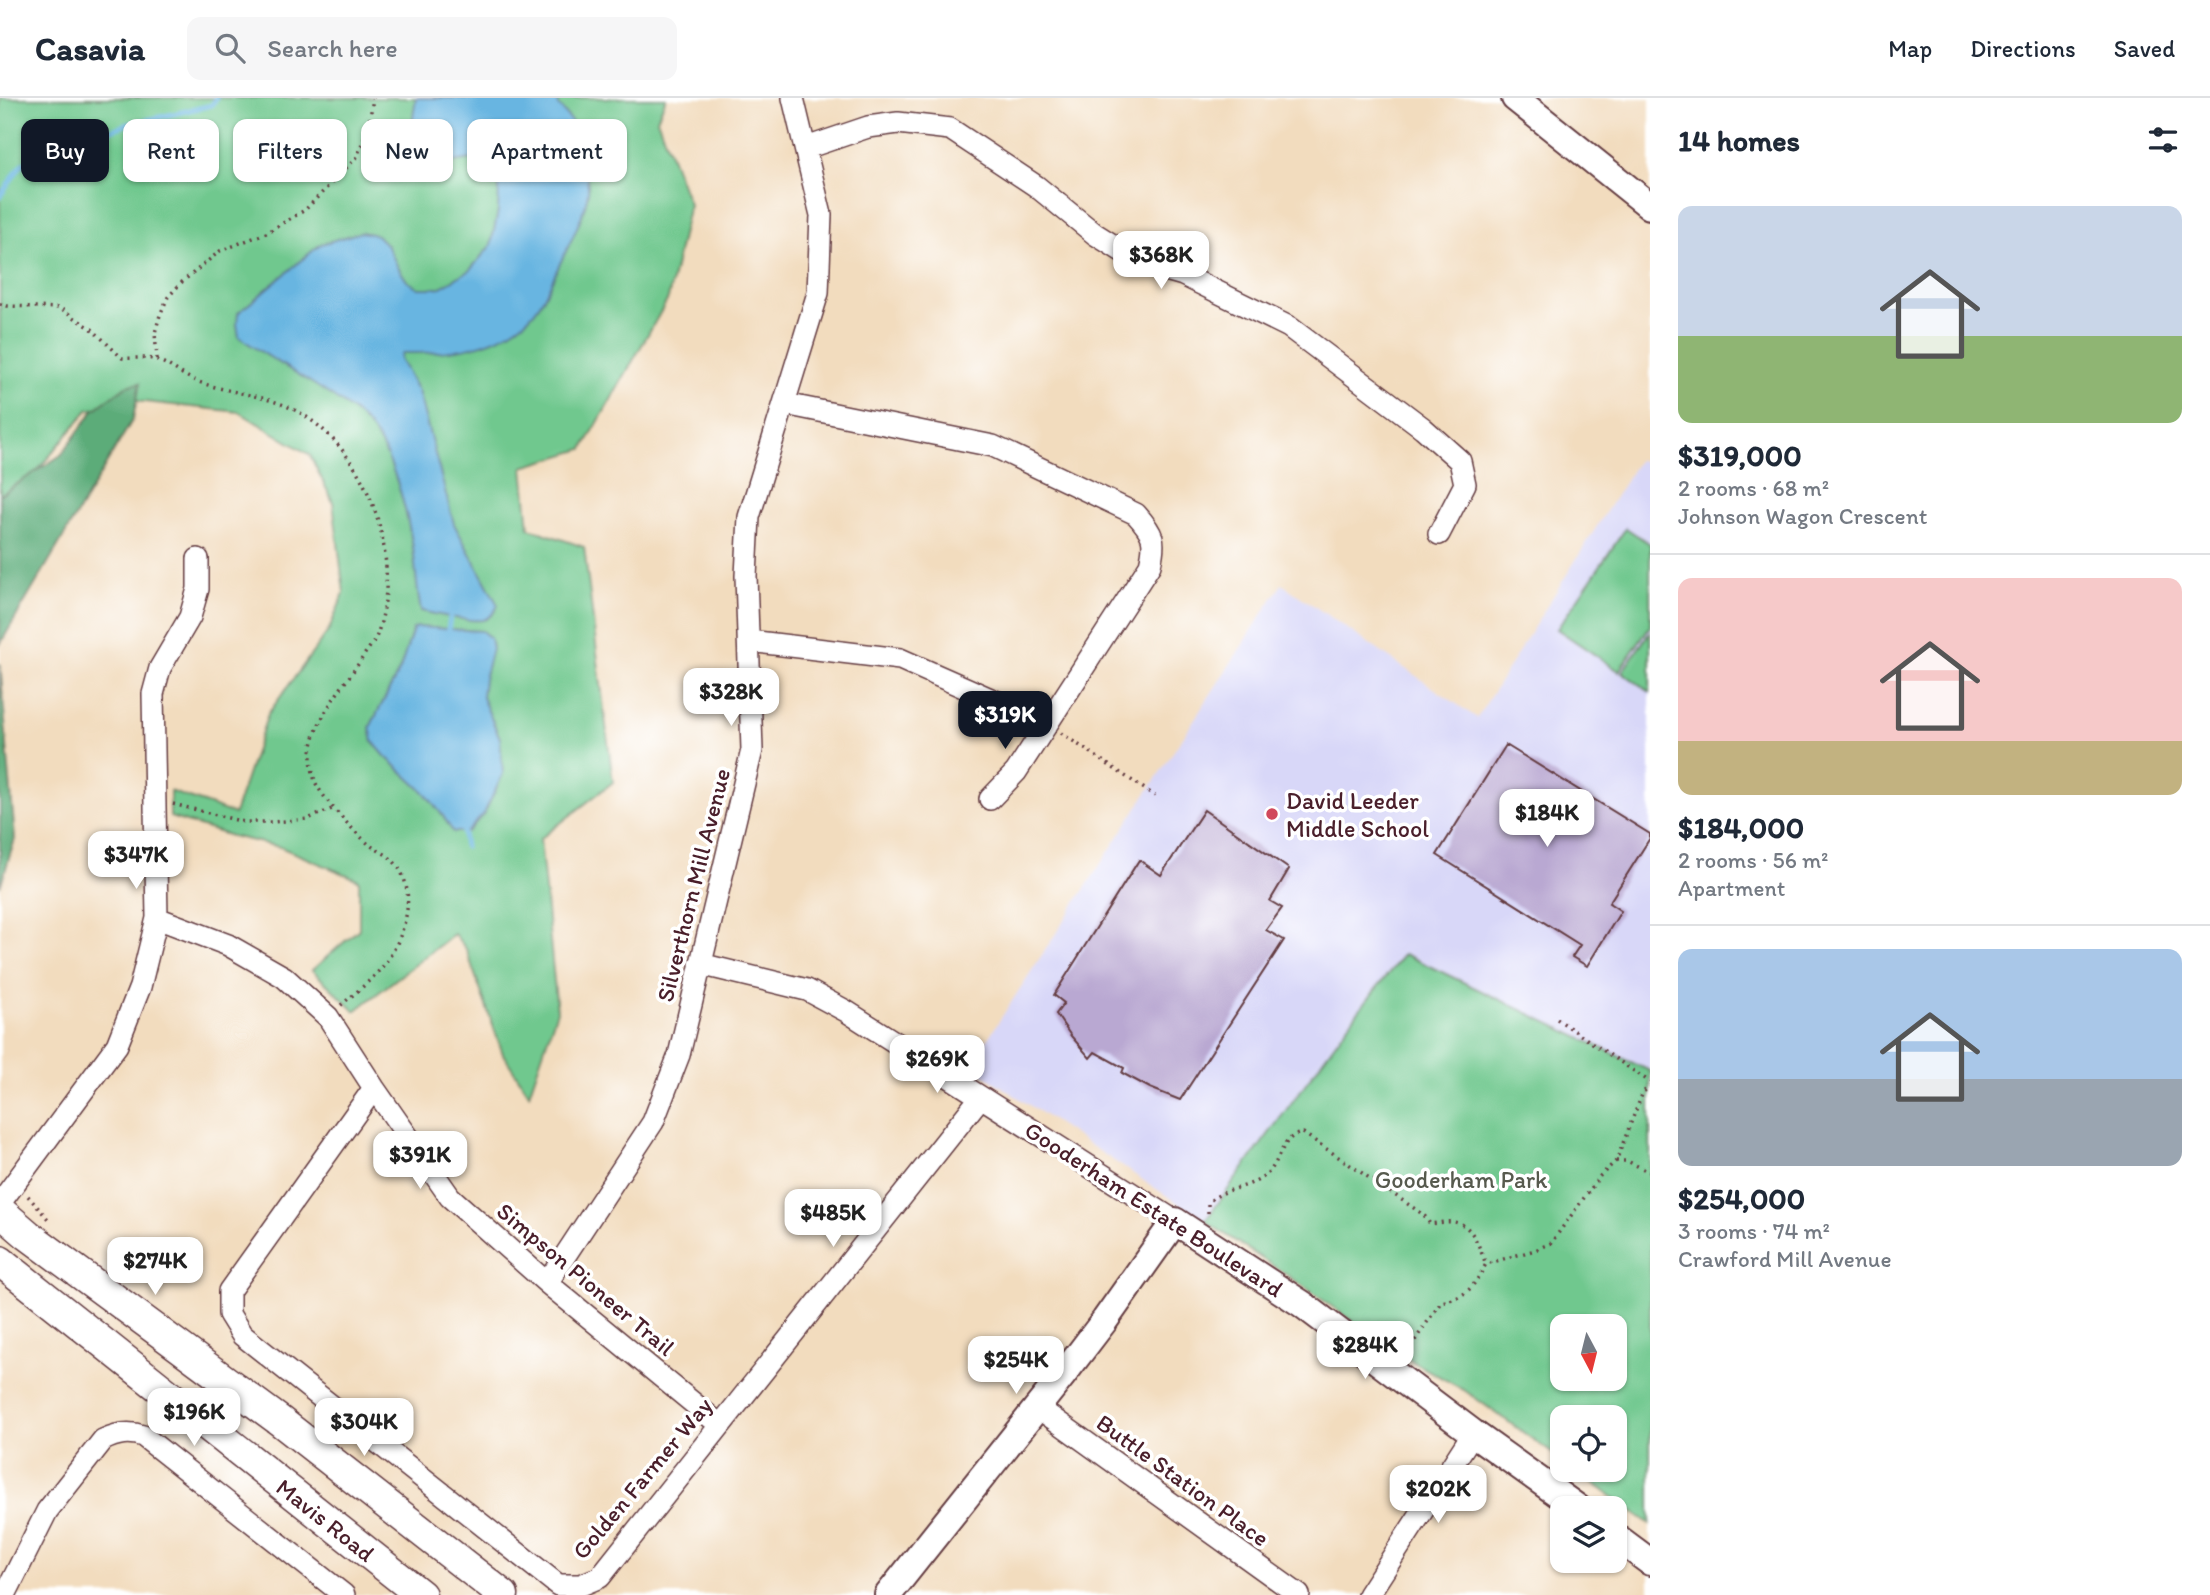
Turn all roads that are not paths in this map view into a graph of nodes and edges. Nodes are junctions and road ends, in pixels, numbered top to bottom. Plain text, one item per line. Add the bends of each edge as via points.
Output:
1 (793, 98) edge
2 (1515, 98) edge
3 (806, 148) junction
4 (1650, 206) edge
5 (785, 404) junction
6 (1439, 534) dead end
7 (198, 559) dead end
8 (749, 641) junction
9 (1047, 724) junction
10 (990, 799) dead end
11 (157, 918) junction
12 (700, 964) junction
13 (374, 1088) junction
14 (980, 1098) junction
15 (0, 1203) edge
16 (0, 1211) edge
17 (1175, 1221) junction
18 (0, 1261) edge
19 (547, 1283) junction
20 (1037, 1407) junction
21 (720, 1425) junction
22 (1473, 1433) junction
23 (1561, 1496) edge
24 (1627, 1545) edge
25 (1650, 1562) edge
26 (894, 1593) edge
27 (5, 1595) edge
28 (344, 1595) edge
29 (421, 1595) edge
30 (503, 1595) edge
31 (1299, 1595) edge
32 (1368, 1595) edge

1 - 3 street, Silverthorn Mill Avenue
2 - 4 street
3 - 5 street, Silverthorn Mill Avenue via 821,215 818,293
3 - 6 street via 868,127 898,123 950,129 1141,263 1183,275 1289,327 1460,461 1465,484
5 - 8 street, Silverthorn Mill Avenue via 749,517
5 - 9 street via 993,446 1136,514 1149,528 1154,546 1150,565
7 - 11 street via 198,589 190,617 160,668 153,694
8 - 9 street via 901,659
8 - 12 street, Silverthorn Mill Avenue via 752,750
9 - 10 street via 1016,772
11 - 13 street, Simpson Pioneer Trail via 229,945 284,977 328,1017
11 - 15 street via 140,987 117,1045
12 - 14 street, Gooderham Estate Boulevard via 807,990 846,1010
12 - 19 street, Silverthorn Mill Avenue via 679,1055 653,1122
13 - 19 street, Simpson Pioneer Trail via 450,1197
13 - 21 street, Golden Farmer Way via 229,1291 229,1314 242,1335 558,1585 581,1585 600,1577
14 - 17 street, Gooderham Estate Boulevard
14 - 21 street, Golden Farmer Way
16 - 30 main road, Mavis Road
17 - 20 street
17 - 22 street, Gooderham Estate Boulevard via 1302,1304
18 - 29 main road, Mavis Road
19 - 21 street, Simpson Pioneer Trail
20 - 26 street
20 - 31 street, Buttle Station Place
22 - 23 street, Gooderham Estate Boulevard
22 - 32 street
24 - 25 street
27 - 28 street via 47,1511 103,1440 130,1432 143,1436

